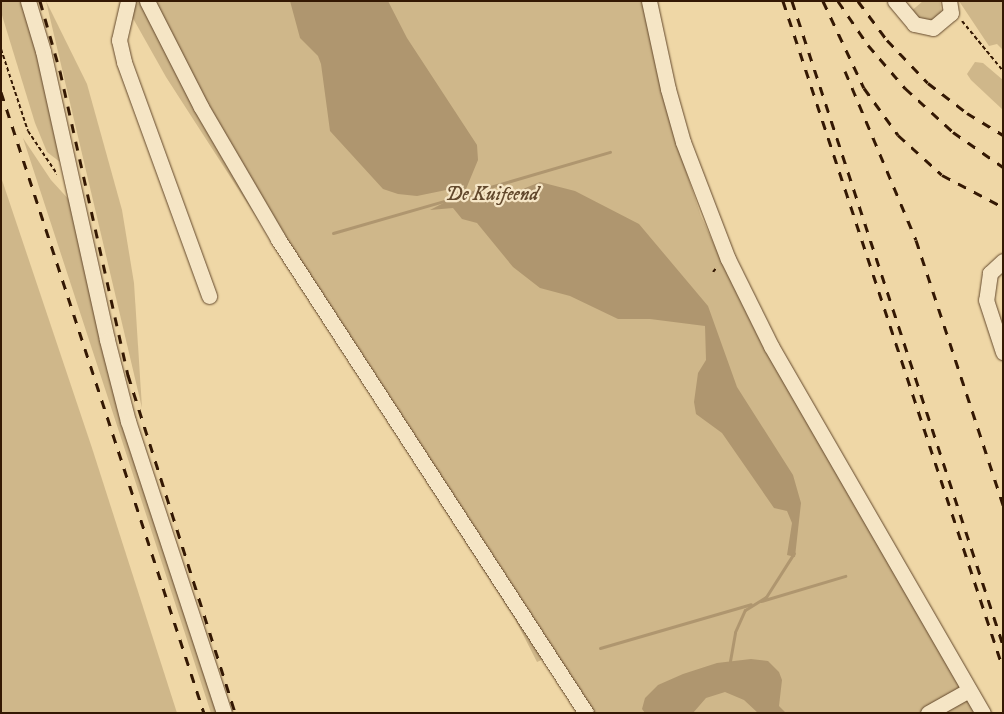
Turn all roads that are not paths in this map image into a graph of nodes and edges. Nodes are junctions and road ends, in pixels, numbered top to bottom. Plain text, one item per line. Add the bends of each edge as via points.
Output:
1 (28, 1) edge
2 (128, 1) edge
3 (147, 1) edge
4 (649, 1) edge
5 (895, 1) edge
6 (950, 2) edge
7 (1003, 261) edge
8 (209, 296) dead end
9 (1003, 352) edge
10 (969, 690) junction
11 (224, 713) edge
12 (586, 713) edge
13 (928, 713) edge
14 (983, 713) edge

1 - 11 street via 128,421
2 - 8 street via 119,40 124,62
3 - 12 street via 201,107 278,239
4 - 10 street via 665,79 683,142 728,259 771,346
5 - 6 street via 914,24 933,28 951,13
7 - 9 street via 990,274 986,300
10 - 13 street
10 - 14 street

